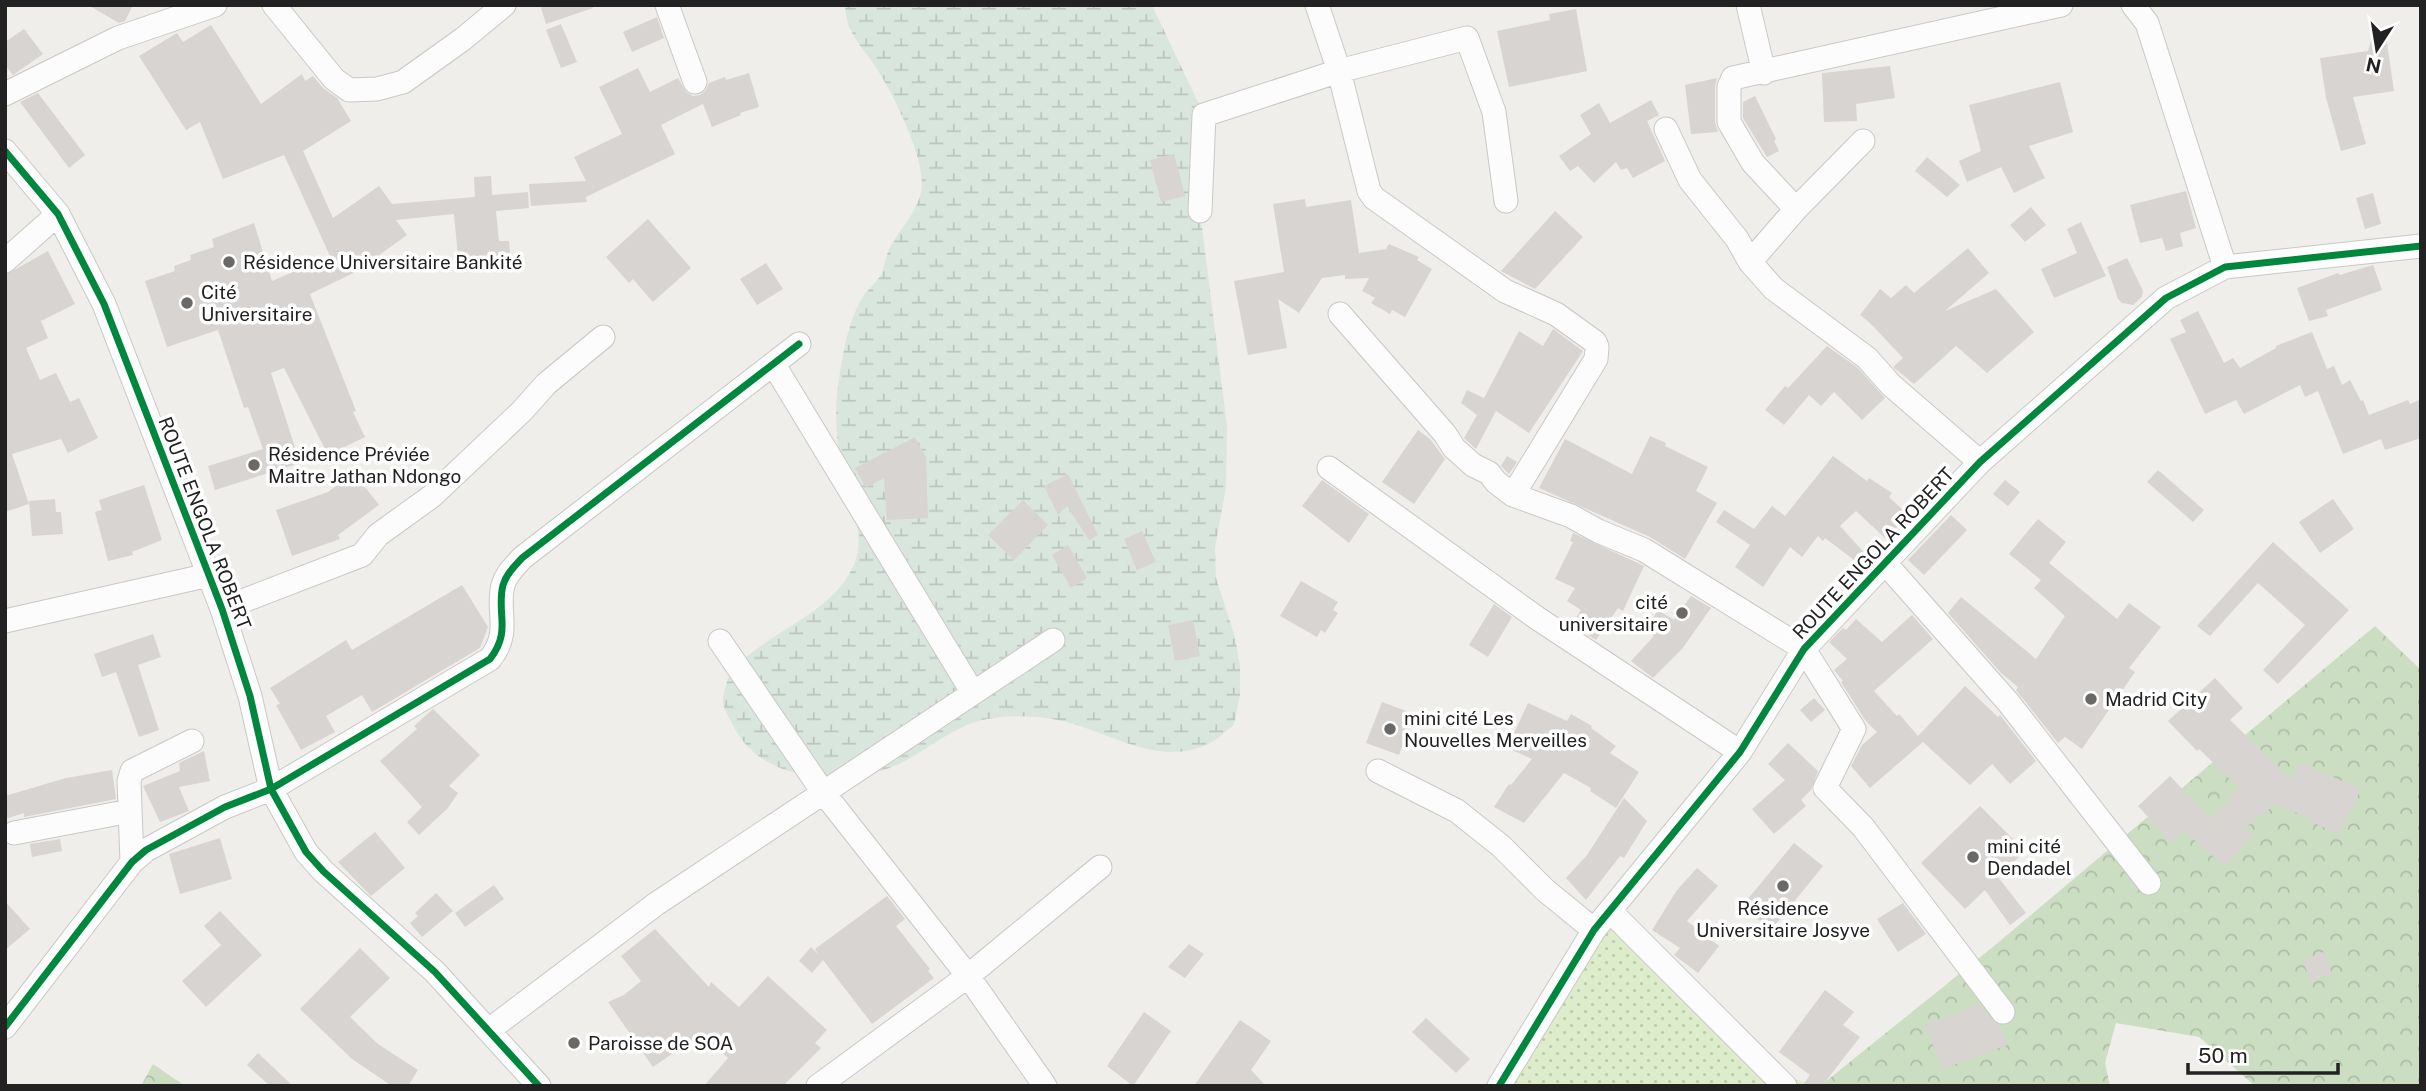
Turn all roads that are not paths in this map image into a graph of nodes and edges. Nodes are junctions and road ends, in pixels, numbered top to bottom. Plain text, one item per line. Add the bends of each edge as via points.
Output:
1 (215, 5) edge
2 (274, 5) edge
3 (504, 5) edge
4 (667, 5) edge
5 (1317, 5) edge
6 (1748, 5) edge
7 (2061, 5) edge
8 (2133, 5) edge
9 (1339, 71) junction
10 (1764, 72) junction
11 (695, 82) dead end
12 (5, 94) edge
13 (1666, 130) dead end
14 (1863, 141) dead end
15 (5, 151) edge
16 (1506, 201) dead end
17 (1796, 209) junction
18 (1200, 211) dead end
19 (58, 214) junction
20 (2421, 246) edge
21 (5, 261) edge
22 (1750, 262) junction
23 (2224, 267) junction
24 (1340, 314) dead end
25 (603, 337) dead end
26 (799, 344) dead end
27 (774, 365) junction
28 (1980, 462) junction
29 (1329, 468) dead end
30 (1513, 495) junction
31 (1885, 563) junction
32 (209, 575) junction
33 (222, 609) junction
34 (5, 621) edge
35 (1053, 640) dead end
36 (720, 641) dead end
37 (1804, 649) junction
38 (973, 693) junction
39 (192, 741) dead end
40 (1740, 752) junction
41 (1378, 771) dead end
42 (271, 789) junction
43 (824, 792) junction
44 (130, 811) junction
45 (14, 833) dead end
46 (132, 862) junction
47 (1100, 867) dead end
48 (2149, 883) dead end
49 (1610, 911) junction
50 (1594, 930) junction
51 (968, 976) junction
52 (2003, 1012) dead end
53 (5, 1027) edge
54 (489, 1030) junction
55 (539, 1086) edge
56 (818, 1086) edge
57 (1045, 1086) edge
58 (1500, 1086) edge
59 (1785, 1086) edge

1 - 12 street via 118,38
2 - 3 street via 334,79 349,90 403,82
4 - 11 street
5 - 9 street
6 - 10 street
7 - 10 street
8 - 23 street via 2147,23
9 - 16 street via 1467,38 1494,112
9 - 18 street via 1205,114
9 - 30 street via 1368,191 1374,198 1505,291 1556,314 1595,342 1596,359
10 - 17 street via 1730,82 1729,122 1753,163
13 - 22 street via 1690,180
14 - 17 street
15 - 19 street, ROUTE ENGOLA ROBERT
17 - 22 street
19 - 21 street
19 - 32 street, ROUTE ENGOLA ROBERT via 104,304
20 - 23 street, ROUTE ENGOLA ROBERT
22 - 28 street via 1774,289 1867,358 1891,385
23 - 28 street, ROUTE ENGOLA ROBERT via 2166,298
24 - 30 street via 1454,448
25 - 33 street via 362,555
26 - 27 street
27 - 38 street
27 - 42 street via 522,558 503,586 502,639 490,659
28 - 31 street, ROUTE ENGOLA ROBERT
29 - 40 street via 1537,618
30 - 37 street via 1644,551
31 - 37 street, ROUTE ENGOLA ROBERT
31 - 48 street via 2008,702
32 - 33 street, ROUTE ENGOLA ROBERT
32 - 34 street
33 - 42 street, ROUTE ENGOLA ROBERT via 250,696
35 - 38 street
36 - 43 street
37 - 40 street, ROUTE ENGOLA ROBERT
37 - 52 street via 1854,729 1825,788 1863,827
38 - 43 street
39 - 44 street via 132,771
40 - 49 street, ROUTE ENGOLA ROBERT
41 - 50 street via 1457,811
42 - 46 street via 225,807
42 - 54 street, ROUTE ENGOLA ROBERT via 306,852 435,972
43 - 51 street
43 - 54 street via 656,904
44 - 45 street
44 - 46 street
46 - 53 street
47 - 51 street
49 - 50 street, ROUTE ENGOLA ROBERT
49 - 59 street
50 - 58 street, ROUTE ENGOLA ROBERT
51 - 56 street
51 - 57 street
54 - 55 street, ROUTE ENGOLA ROBERT

